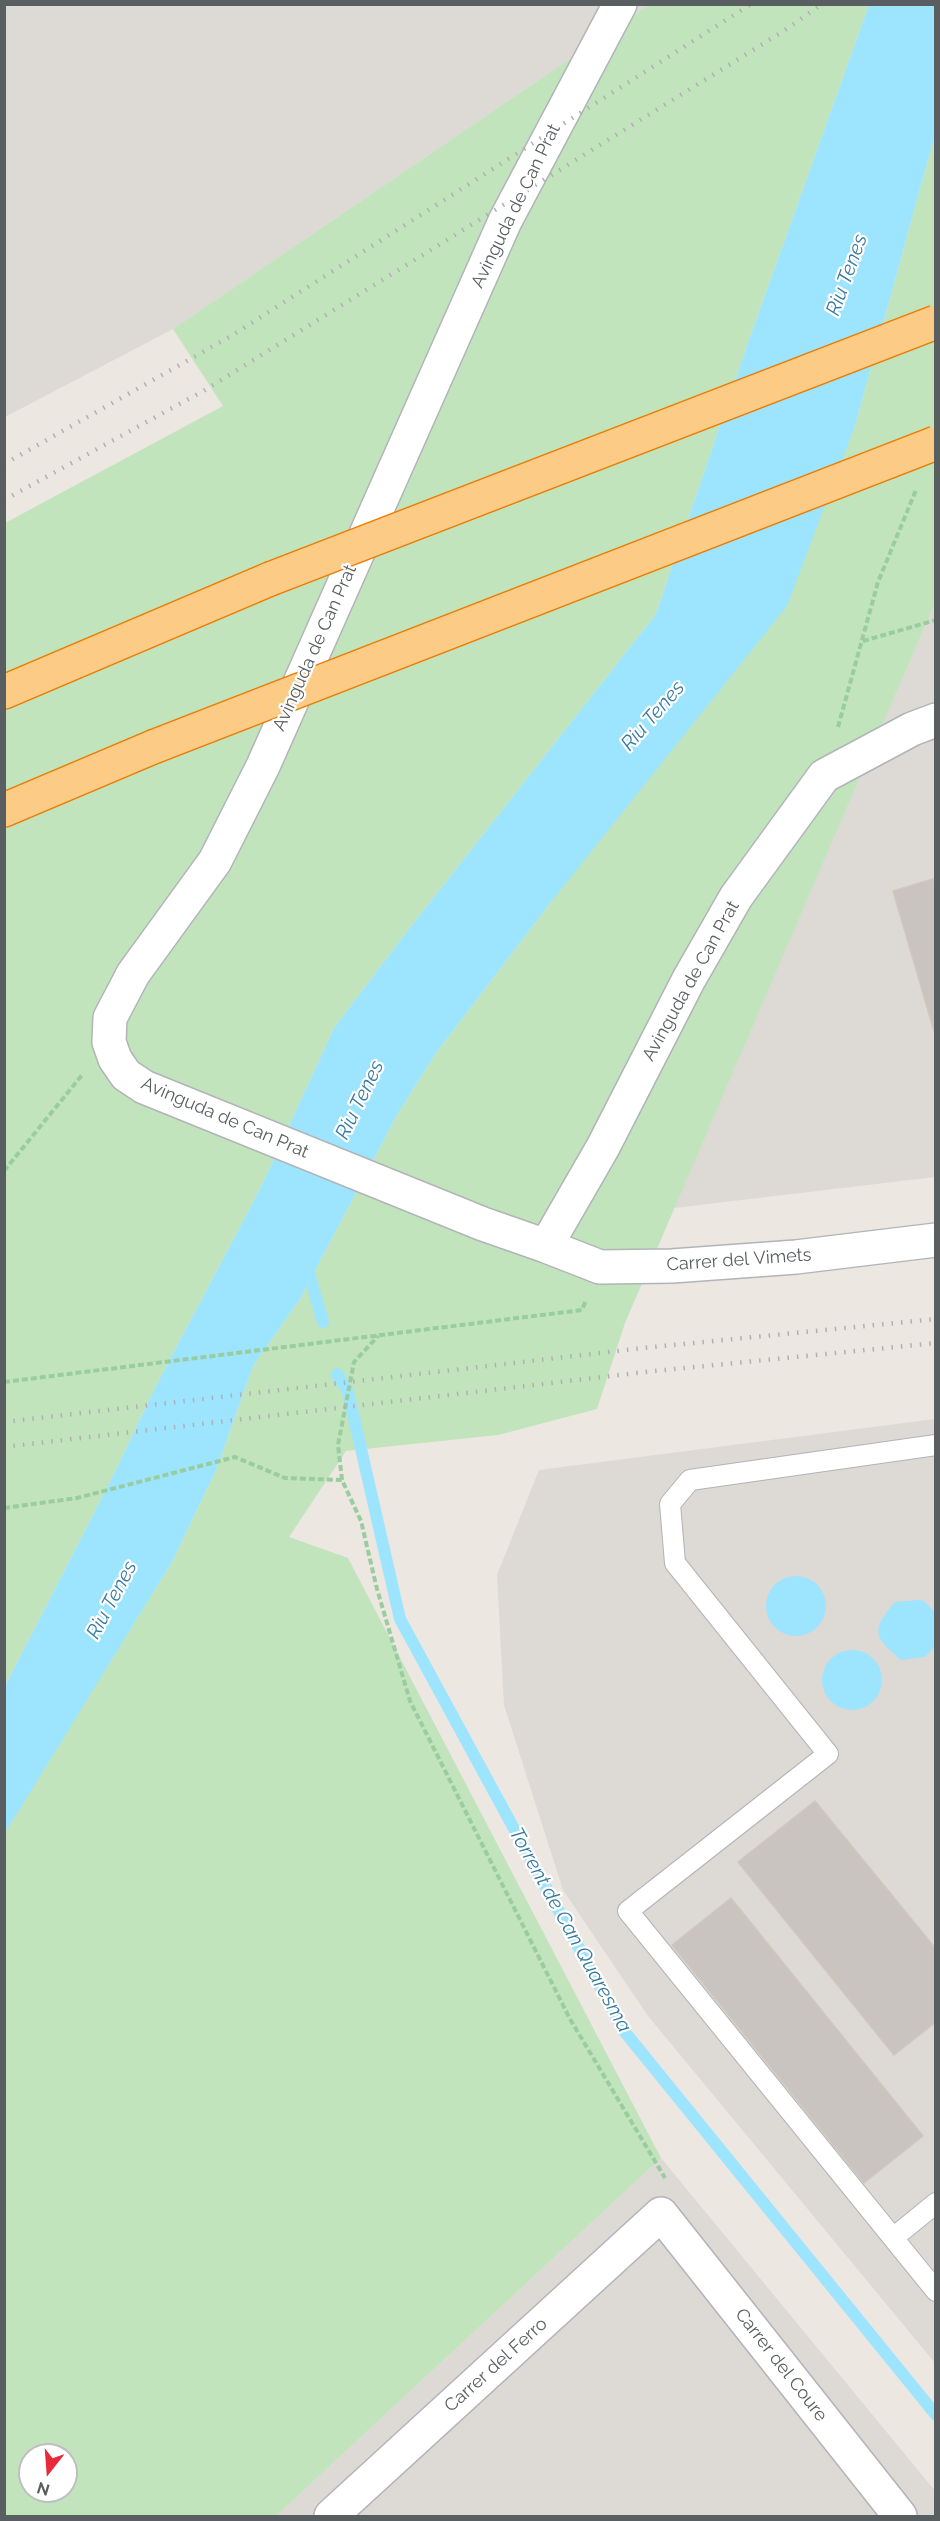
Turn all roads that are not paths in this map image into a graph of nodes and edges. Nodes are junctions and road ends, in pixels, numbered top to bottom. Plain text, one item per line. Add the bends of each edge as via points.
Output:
1 (620, 4) edge
2 (936, 322) edge
3 (936, 443) edge
4 (4, 692) edge
5 (936, 720) edge
6 (4, 810) edge
7 (936, 1240) edge
8 (546, 1246) junction
9 (936, 1445) edge
10 (936, 2203) edge
11 (661, 2214) joint
12 (892, 2238) junction
13 (936, 2291) edge
14 (331, 2517) edge
15 (900, 2517) edge

1 - 8 street, Avinguda de Can Prat via 505,221 262,766 215,861 133,974 110,1018 109,1042 115,1059 126,1075 144,1087
2 - 4 highway, bridge via 270,579
3 - 6 highway, bridge via 153,747
5 - 8 street, Avinguda de Can Prat via 824,776 736,897
7 - 8 street, Carrer del Vimets via 796,1257 672,1266 600,1267
9 - 12 lane via 690,1480 670,1504 675,1563 828,1754 628,1911
10 - 12 lane
11 - 14 street, Carrer del Ferro
11 - 15 street, Carrer del Coure
12 - 13 lane

